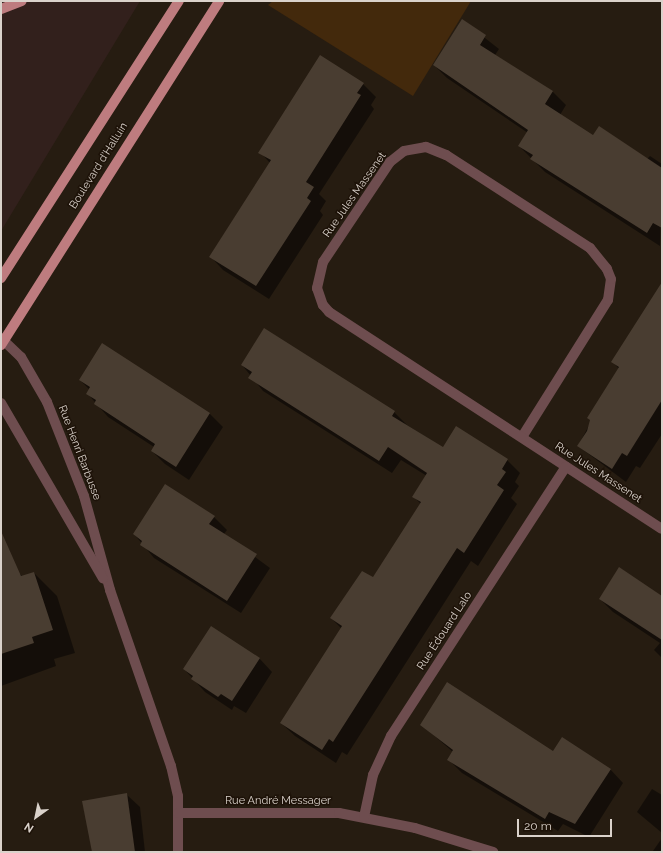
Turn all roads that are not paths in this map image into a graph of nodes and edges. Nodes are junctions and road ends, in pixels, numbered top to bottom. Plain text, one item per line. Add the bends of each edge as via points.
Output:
1 (22, 1) edge
2 (179, 1) edge
3 (219, 1) edge
4 (1, 9) edge
5 (1, 278) edge
6 (2, 341) edge
7 (1, 403) edge
8 (522, 437) junction
9 (566, 467) junction
10 (662, 529) edge
11 (110, 590) junction
12 (178, 813) junction
13 (364, 816) junction
14 (178, 852) edge
15 (493, 852) edge

1 - 4 main road
2 - 5 main road, Boulevard d'Halluin
3 - 6 main road, Boulevard d'Halluin
6 - 11 street, Rue Henri Barbusse via 21,357 64,441
7 - 11 street, Rue Henri Barbusse
8 - 8 street, Rue Jules Massenet via 329,312 319,296 317,280 323,262 390,162 404,151 426,147 446,155 590,248 607,269 610,278 608,300
8 - 9 street, Rue Jules Massenet
9 - 10 street, Rue Jules Massenet
9 - 13 street, Rue Édouard Lalo via 391,736 373,775
11 - 12 street, Rue Henri Barbusse via 171,766
12 - 13 street, Rue André Messager via 321,812
12 - 14 street, Rue Henri Barbusse
13 - 15 street, Rue André Messager

